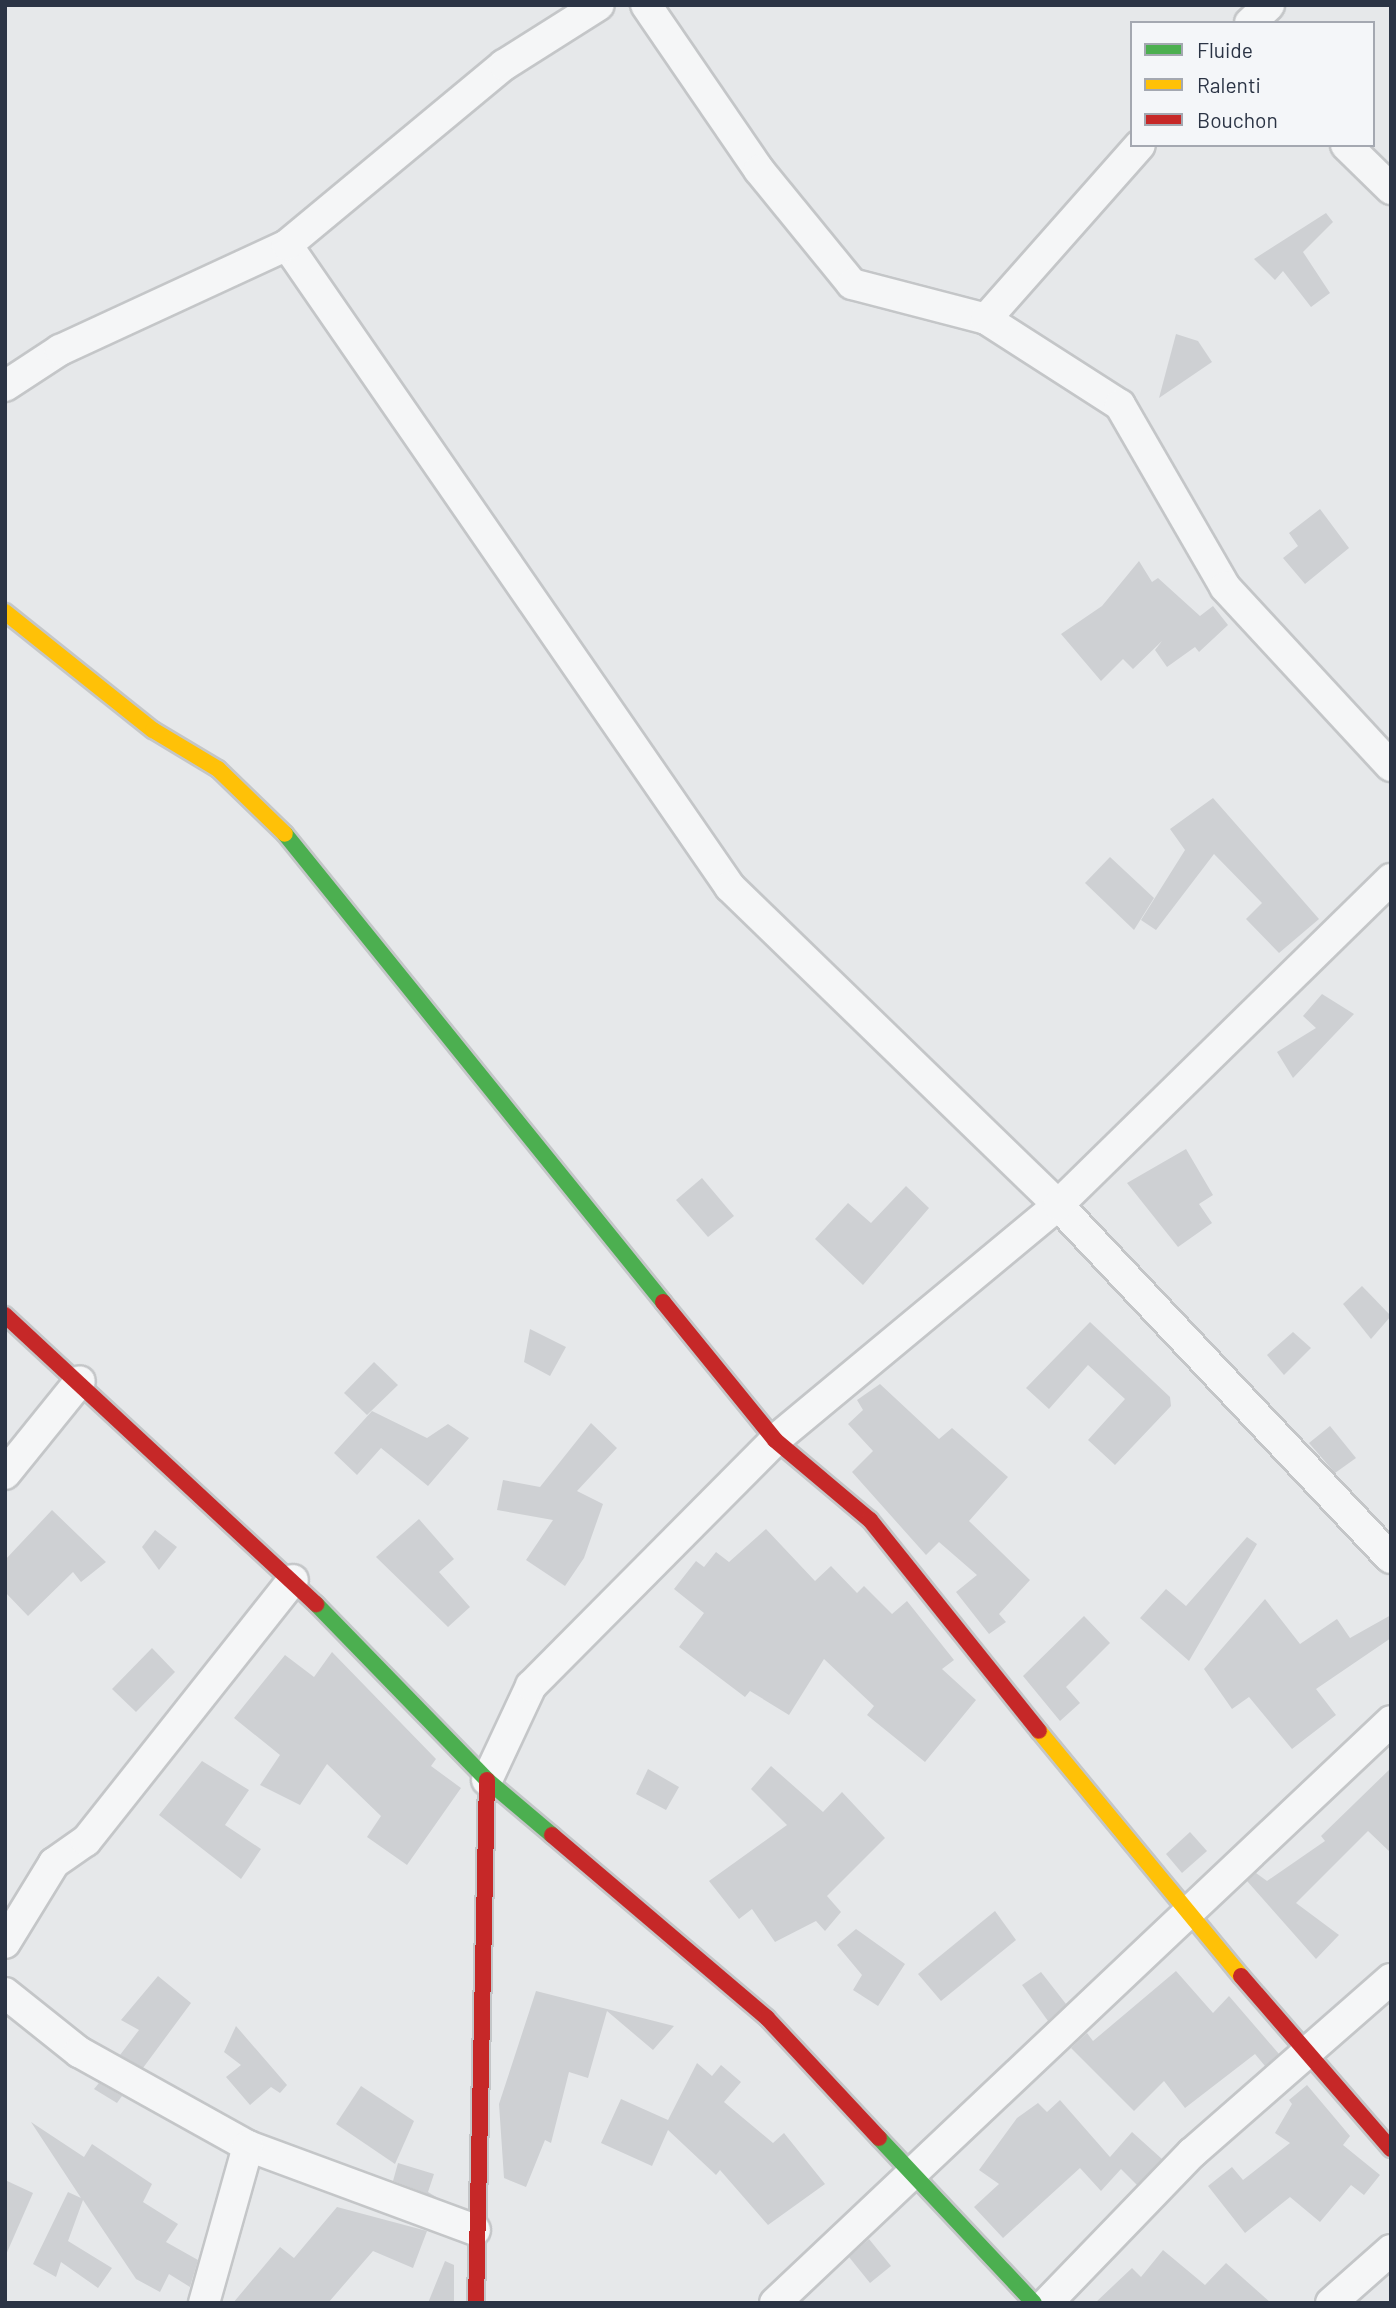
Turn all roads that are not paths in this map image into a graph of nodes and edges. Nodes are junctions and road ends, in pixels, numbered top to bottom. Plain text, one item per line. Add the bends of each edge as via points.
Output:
1 (599, 5) edge
2 (646, 5) edge
3 (1269, 5) edge
4 (1252, 21) edge
5 (1138, 147) edge
6 (1348, 147) edge
7 (1391, 189) edge
8 (287, 245) junction
9 (986, 319) junction
10 (5, 386) edge
11 (5, 612) edge
12 (1391, 766) edge
13 (1391, 879) edge
14 (1058, 1205) junction
15 (5, 1315) edge
16 (80, 1381) junction
17 (775, 1440) junction
18 (5, 1474) edge
19 (1391, 1558) edge
20 (293, 1580) junction
21 (1391, 1721) edge
22 (487, 1780) junction
23 (1185, 1912) junction
24 (5, 1943) edge
25 (1391, 1979) edge
26 (5, 1993) edge
27 (1307, 2051) junction
28 (248, 2146) junction
29 (1391, 2149) edge
30 (916, 2174) junction
31 (475, 2230) junction
32 (1391, 2250) edge
33 (204, 2303) edge
34 (476, 2303) edge
35 (775, 2303) edge
36 (1034, 2303) edge
37 (1047, 2303) edge
38 (1331, 2303) edge

1 - 8 street via 503,65
2 - 9 street via 759,170 852,284
3 - 4 street
5 - 9 street
6 - 7 street
8 - 10 street via 60,350
8 - 14 street via 730,887
9 - 12 street via 1120,405 1225,587
11 - 17 street via 153,730 218,769 278,825
13 - 14 street
14 - 17 street
14 - 19 street
15 - 16 street
16 - 18 street
16 - 20 street
17 - 22 street via 531,1686
17 - 23 street via 870,1520
20 - 22 street
20 - 24 street via 86,1841 54,1863
21 - 23 street
22 - 30 street via 767,2018
22 - 31 street
23 - 27 street
23 - 30 street
25 - 27 street
26 - 28 street via 79,2052
27 - 29 street
27 - 37 street via 1192,2152
28 - 31 street
28 - 33 street
30 - 35 street
30 - 36 street
31 - 34 street
32 - 38 street

